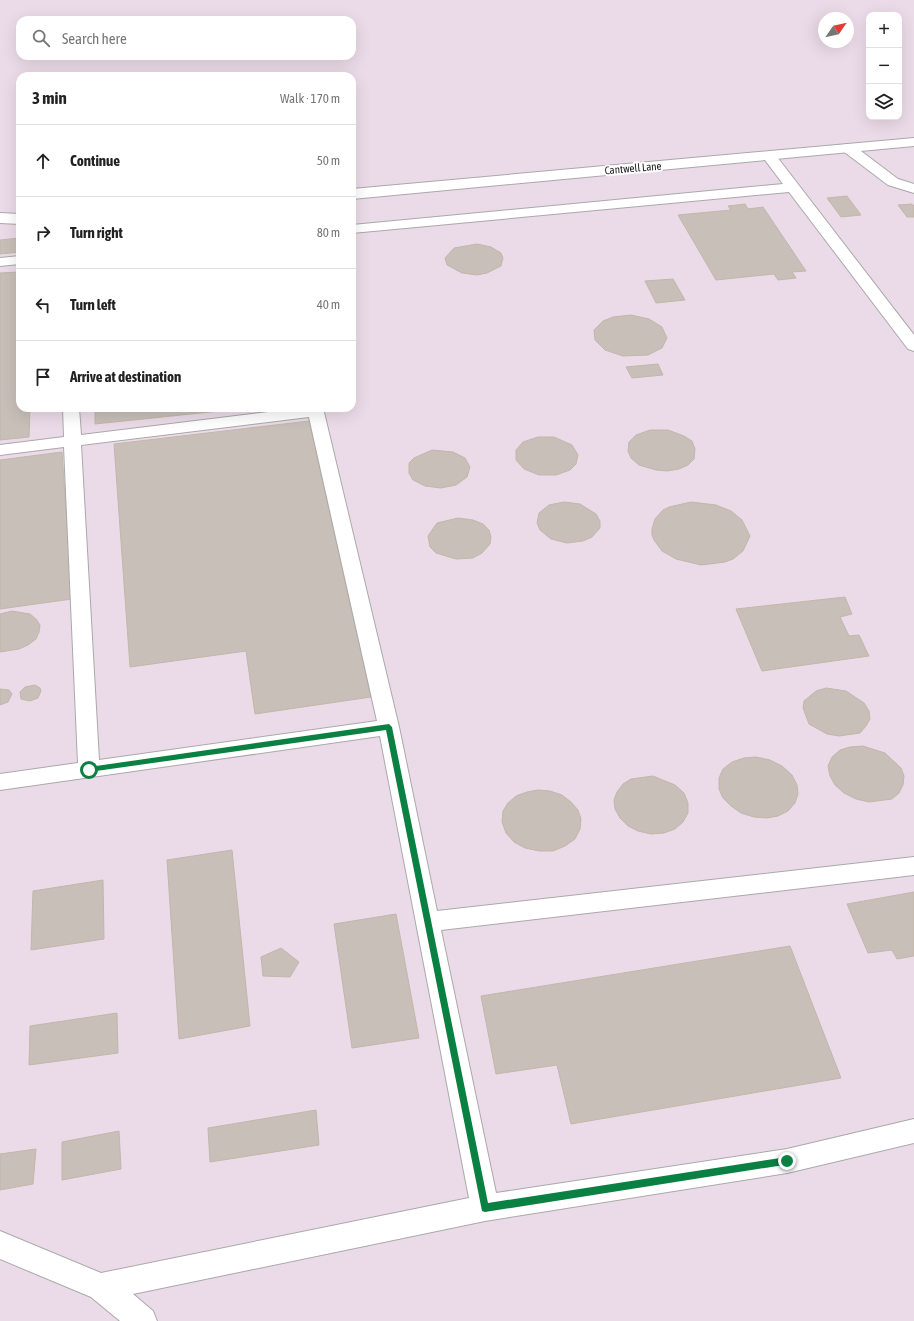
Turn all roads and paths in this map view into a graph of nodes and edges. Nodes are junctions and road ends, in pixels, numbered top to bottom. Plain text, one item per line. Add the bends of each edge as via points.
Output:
1 (914, 142) edge
2 (848, 148) junction
3 (769, 156) junction
4 (793, 187) junction
5 (914, 189) edge
6 (356, 194) edge
7 (0, 218) edge
8 (16, 219) edge
9 (356, 229) edge
10 (16, 260) edge
11 (0, 262) edge
12 (914, 346) edge
13 (71, 412) edge
14 (293, 412) edge
15 (317, 412) edge
16 (73, 441) junction
17 (0, 450) edge
18 (389, 727) junction
19 (89, 770) junction
20 (0, 782) edge
21 (914, 866) edge
22 (428, 922) junction
23 (914, 1131) edge
24 (485, 1208) junction
25 (0, 1245) edge
26 (101, 1287) junction
27 (143, 1321) edge

1 - 2 street, Cantwell Lane
2 - 3 street, Cantwell Lane
2 - 5 lane via 893,182
3 - 4 lane
3 - 6 street, Cantwell Lane
4 - 9 lane
4 - 12 lane
7 - 8 street
10 - 11 lane
13 - 16 lane
14 - 16 lane
15 - 18 lane
16 - 17 lane
16 - 19 lane
18 - 19 lane
18 - 22 lane
19 - 20 lane
21 - 22 lane
22 - 24 lane
23 - 24 lane via 787,1161
24 - 26 lane
25 - 26 lane
26 - 27 lane

